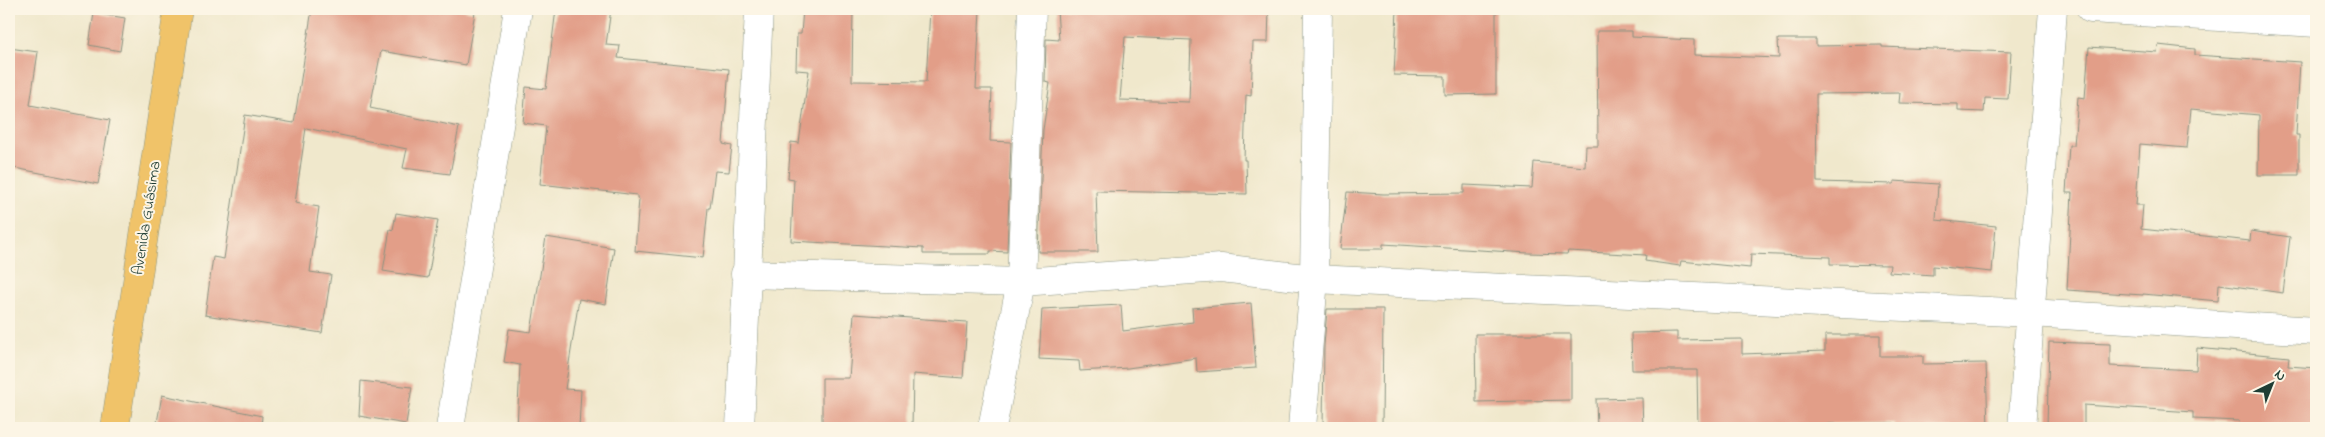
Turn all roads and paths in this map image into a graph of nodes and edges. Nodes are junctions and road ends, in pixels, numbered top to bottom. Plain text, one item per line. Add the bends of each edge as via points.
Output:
1 (178, 9) edge
2 (518, 9) edge
3 (759, 9) edge
4 (1032, 9) edge
5 (1318, 9) edge
6 (2053, 9) edge
7 (2091, 9) edge
8 (2316, 23) edge
9 (746, 274) junction
10 (1314, 279) junction
11 (1021, 282) junction
12 (2031, 313) junction
13 (2316, 331) edge
14 (115, 428) edge
15 (450, 428) edge
16 (740, 428) edge
17 (992, 428) edge
18 (1302, 428) edge
19 (2022, 428) edge

1 - 14 main road, Avenida Guásima
2 - 15 street
3 - 9 street
4 - 11 street
5 - 10 street
6 - 12 street
7 - 8 street
9 - 11 street
9 - 16 street
10 - 11 street via 1221,268
10 - 12 street
10 - 18 street
11 - 17 street
12 - 13 street
12 - 19 street

